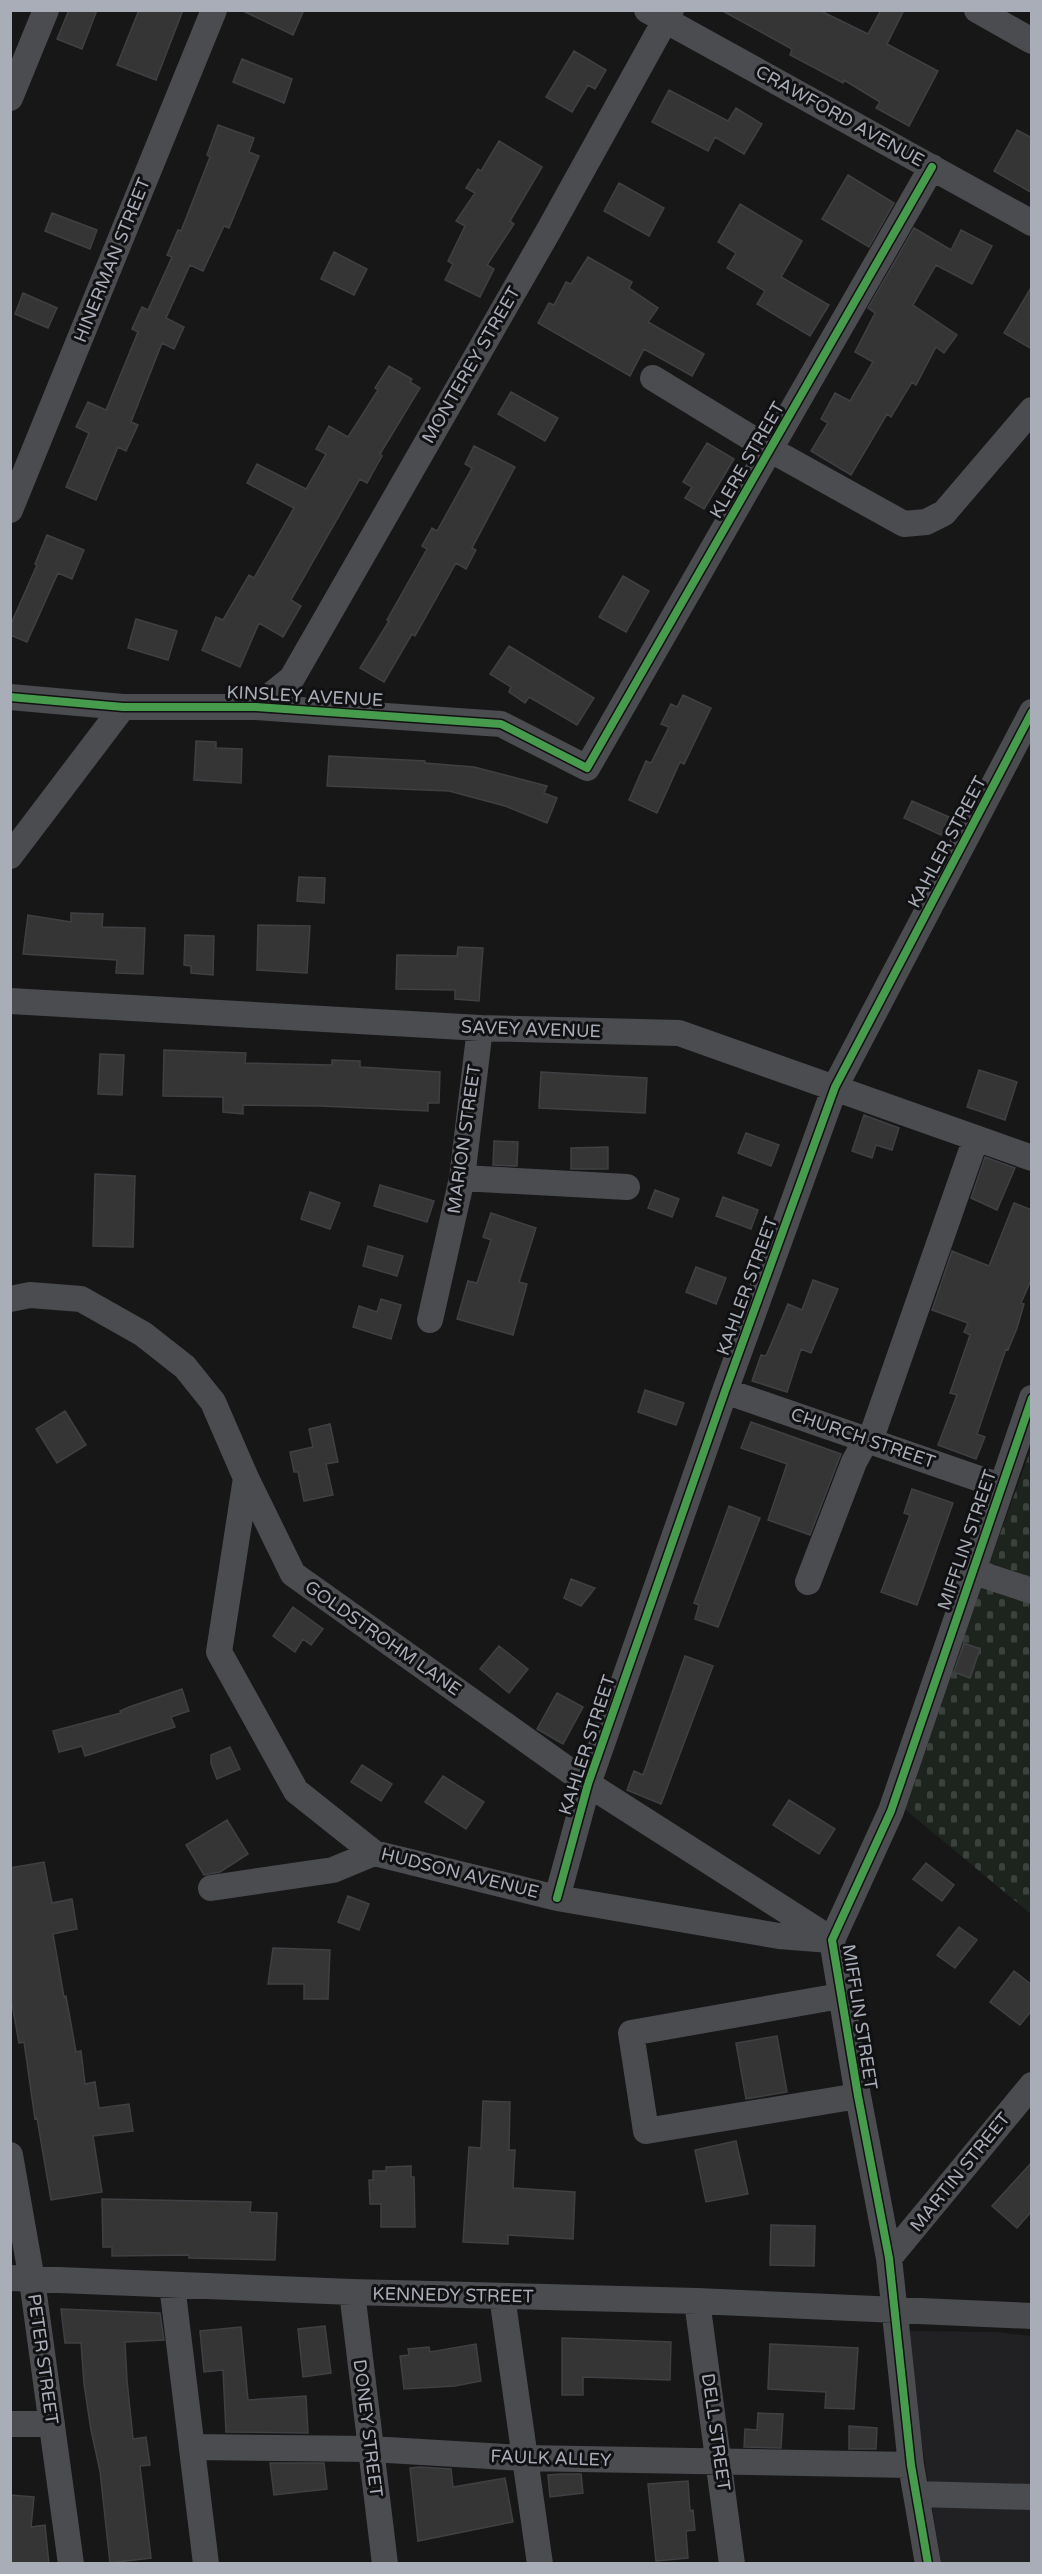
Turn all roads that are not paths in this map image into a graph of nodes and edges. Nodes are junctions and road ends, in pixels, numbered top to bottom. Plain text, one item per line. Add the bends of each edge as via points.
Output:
1 (46, 10) edge
2 (214, 10) edge
3 (977, 10) edge
4 (661, 14) edge
5 (1032, 41) edge
6 (10, 98) edge
7 (932, 167) junction
8 (1032, 223) edge
9 (653, 378) dead end
10 (1030, 417) edge
11 (771, 450) junction
12 (10, 510) edge
13 (10, 697) edge
14 (123, 707) junction
15 (256, 707) junction
16 (1031, 713) edge
17 (587, 768) joint
18 (10, 856) edge
19 (10, 1000) edge
20 (480, 1028) junction
21 (835, 1087) junction
22 (976, 1138) junction
23 (1032, 1158) edge
24 (462, 1178) junction
25 (627, 1187) dead end
26 (10, 1299) edge
27 (430, 1320) dead end
28 (725, 1391) junction
29 (1032, 1398) edge
30 (868, 1440) junction
31 (246, 1478) junction
32 (1000, 1486) junction
33 (971, 1571) junction
34 (808, 1582) dead end
35 (1032, 1591) edge
36 (588, 1784) junction
37 (374, 1853) junction
38 (211, 1888) dead end
39 (557, 1898) junction
40 (832, 1940) junction
41 (840, 1996) junction
42 (1032, 2085) edge
43 (858, 2096) junction
44 (10, 2155) edge
45 (889, 2258) junction
46 (21, 2279) edge
47 (172, 2285) junction
48 (352, 2292) junction
49 (502, 2296) junction
50 (698, 2301) junction
51 (896, 2311) junction
52 (1032, 2316) edge
53 (10, 2424) edge
54 (52, 2424) junction
55 (192, 2447) junction
56 (371, 2449) junction
57 (524, 2458) junction
58 (720, 2461) junction
59 (911, 2464) junction
60 (916, 2494) junction
61 (1032, 2497) edge
62 (71, 2564) edge
63 (206, 2564) edge
64 (385, 2564) edge
65 (540, 2564) edge
66 (732, 2564) edge
67 (928, 2564) edge

1 - 6 street
2 - 12 street, HINERMAN STREET
3 - 5 street
4 - 7 street, CRAWFORD AVENUE
4 - 15 street, MONTEREY STREET via 291,678
7 - 8 street, CRAWFORD AVENUE
7 - 11 street, KLERE STREET
9 - 11 street
10 - 11 street via 944,513 926,522 904,524
11 - 17 street, KLERE STREET
13 - 14 street, KINSLEY AVENUE
14 - 15 street, KINSLEY AVENUE
14 - 18 street
15 - 17 street, KINSLEY AVENUE via 501,724
16 - 21 street, KAHLER STREET
19 - 20 street, SAVEY AVENUE
20 - 21 street, SAVEY AVENUE via 679,1032
20 - 24 street, MARION STREET
21 - 22 street, SAVEY AVENUE
21 - 28 street, KAHLER STREET
22 - 23 street, SAVEY AVENUE
22 - 30 street
24 - 25 street
24 - 27 street, MARION STREET
26 - 31 street, GOLDSTROHM LANE via 81,1299 143,1334 185,1367 213,1402
28 - 30 street, CHURCH STREET
28 - 36 street, KAHLER STREET
29 - 32 street, MIFFLIN STREET
30 - 32 street, CHURCH STREET
30 - 34 street via 854,1462
31 - 36 street, GOLDSTROHM LANE via 293,1574
31 - 37 street, HUDSON AVENUE via 219,1652 296,1791
32 - 33 street, MIFFLIN STREET
33 - 35 street
33 - 40 street, MIFFLIN STREET via 891,1811
36 - 39 street, KAHLER STREET
36 - 40 street, GOLDSTROHM LANE
37 - 38 street via 333,1870
37 - 39 street, HUDSON AVENUE
39 - 40 street, HUDSON AVENUE via 779,1936
40 - 41 street, MIFFLIN STREET
41 - 43 street, MIFFLIN STREET
41 - 43 street via 632,2033 646,2131
42 - 45 street, MARTIN STREET
43 - 45 street, MIFFLIN STREET
44 - 46 street, PETER STREET
45 - 51 street, MIFFLIN STREET
46 - 47 street, KENNEDY STREET
46 - 54 street, PETER STREET
47 - 48 street, KENNEDY STREET
47 - 55 street
48 - 49 street, KENNEDY STREET
48 - 56 street, DONEY STREET
49 - 50 street, KENNEDY STREET
49 - 57 street
50 - 51 street, KENNEDY STREET
50 - 58 street, DELL STREET
51 - 52 street, KENNEDY STREET
51 - 59 street, MIFFLIN STREET
53 - 54 street
54 - 62 street, PETER STREET
55 - 56 street, FAULK ALLEY
55 - 63 street
56 - 57 street, FAULK ALLEY
56 - 64 street, DONEY STREET
57 - 58 street, FAULK ALLEY
57 - 65 street
58 - 59 street, FAULK ALLEY
58 - 66 street, DELL STREET
59 - 60 street, MIFFLIN STREET
60 - 61 street
60 - 67 street, MIFFLIN STREET

